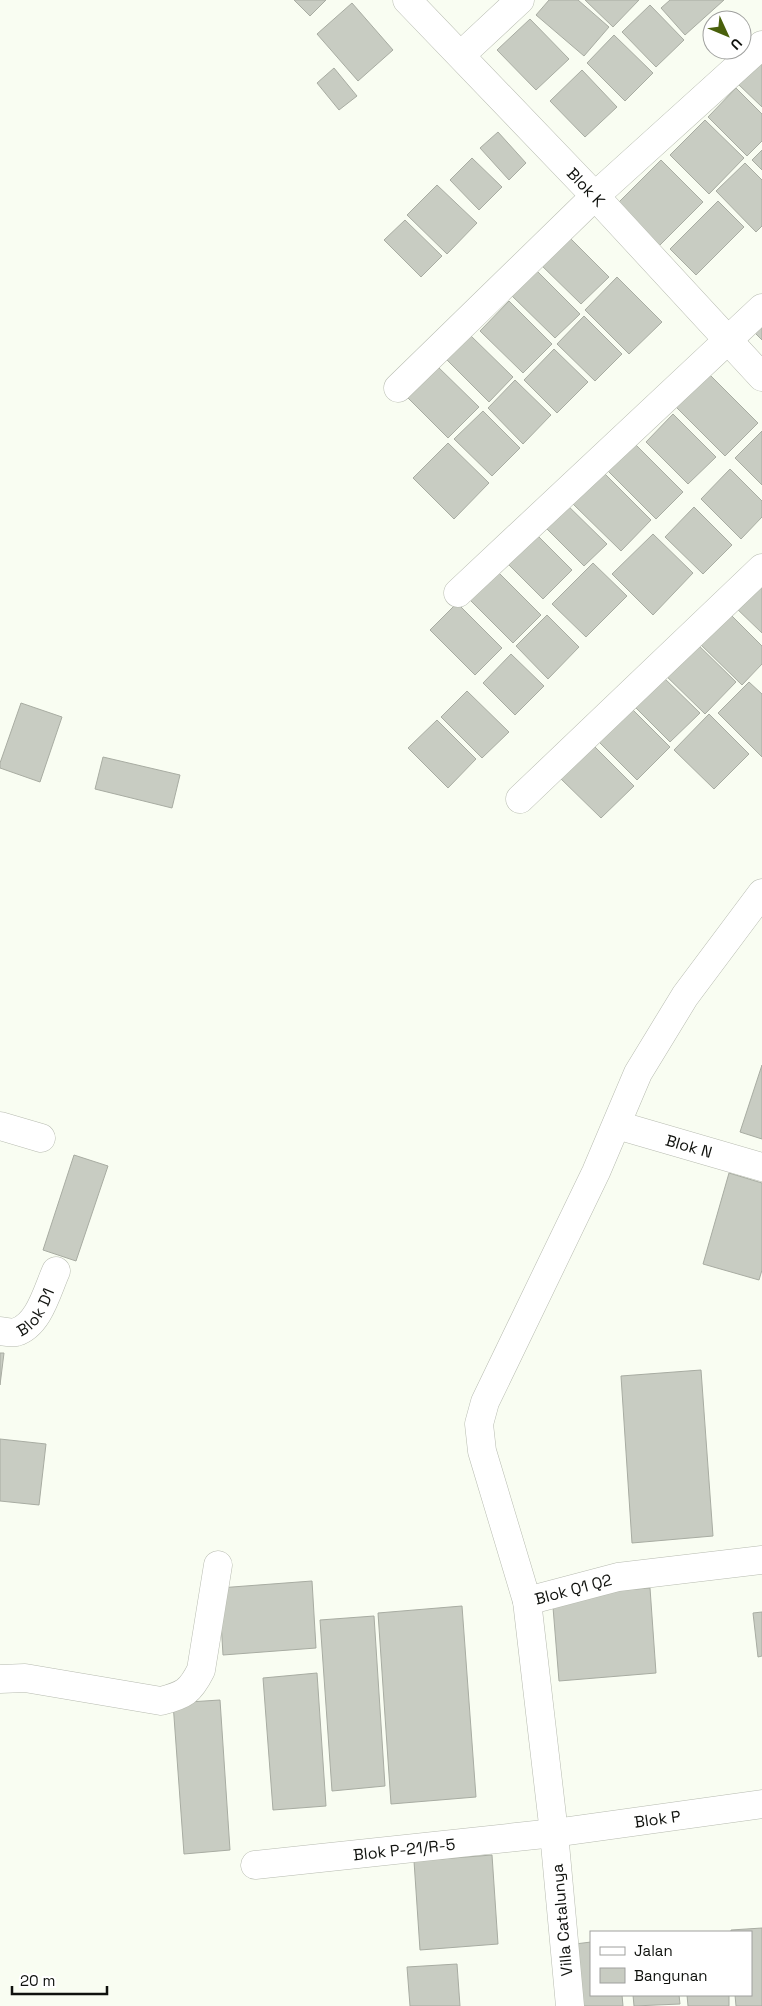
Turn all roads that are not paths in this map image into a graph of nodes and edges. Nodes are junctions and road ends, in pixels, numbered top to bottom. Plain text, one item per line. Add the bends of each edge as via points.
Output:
1 (407, 0) edge
2 (520, 0) edge
3 (762, 45) edge
4 (461, 55) junction
5 (595, 196) junction
6 (762, 308) edge
7 (727, 341) junction
8 (762, 377) edge
9 (398, 388) dead end
10 (762, 568) edge
11 (458, 593) dead end
12 (520, 799) dead end
13 (762, 893) edge
14 (617, 1125) junction
15 (0, 1126) edge
16 (41, 1138) dead end
17 (762, 1167) edge
18 (56, 1271) dead end
19 (0, 1331) edge
20 (762, 1560) edge
21 (218, 1565) dead end
22 (527, 1601) junction
23 (0, 1679) edge
24 (762, 1804) edge
25 (554, 1833) junction
26 (255, 1865) dead end
27 (570, 2006) edge

1 - 4 street, Blok K
2 - 4 street
3 - 5 street
4 - 5 street, Blok K
5 - 7 street, Blok K
5 - 9 street
6 - 7 street
7 - 8 street, Blok K
7 - 11 street
10 - 12 street
13 - 14 street via 684,996 638,1073
14 - 17 street, Blok N
14 - 22 street via 485,1402 479,1424 482,1451
15 - 16 street
18 - 19 street, Blok D1 via 29,1325 15,1332
20 - 22 street, Blok Q1 Q2 via 618,1577
21 - 23 street via 201,1670 193,1686 181,1696 161,1701 25,1678
22 - 25 street, Blok Q1 Q2
24 - 25 street, Blok P
25 - 26 street, Blok P-21/R-5
25 - 27 street, Villa Catalunya

